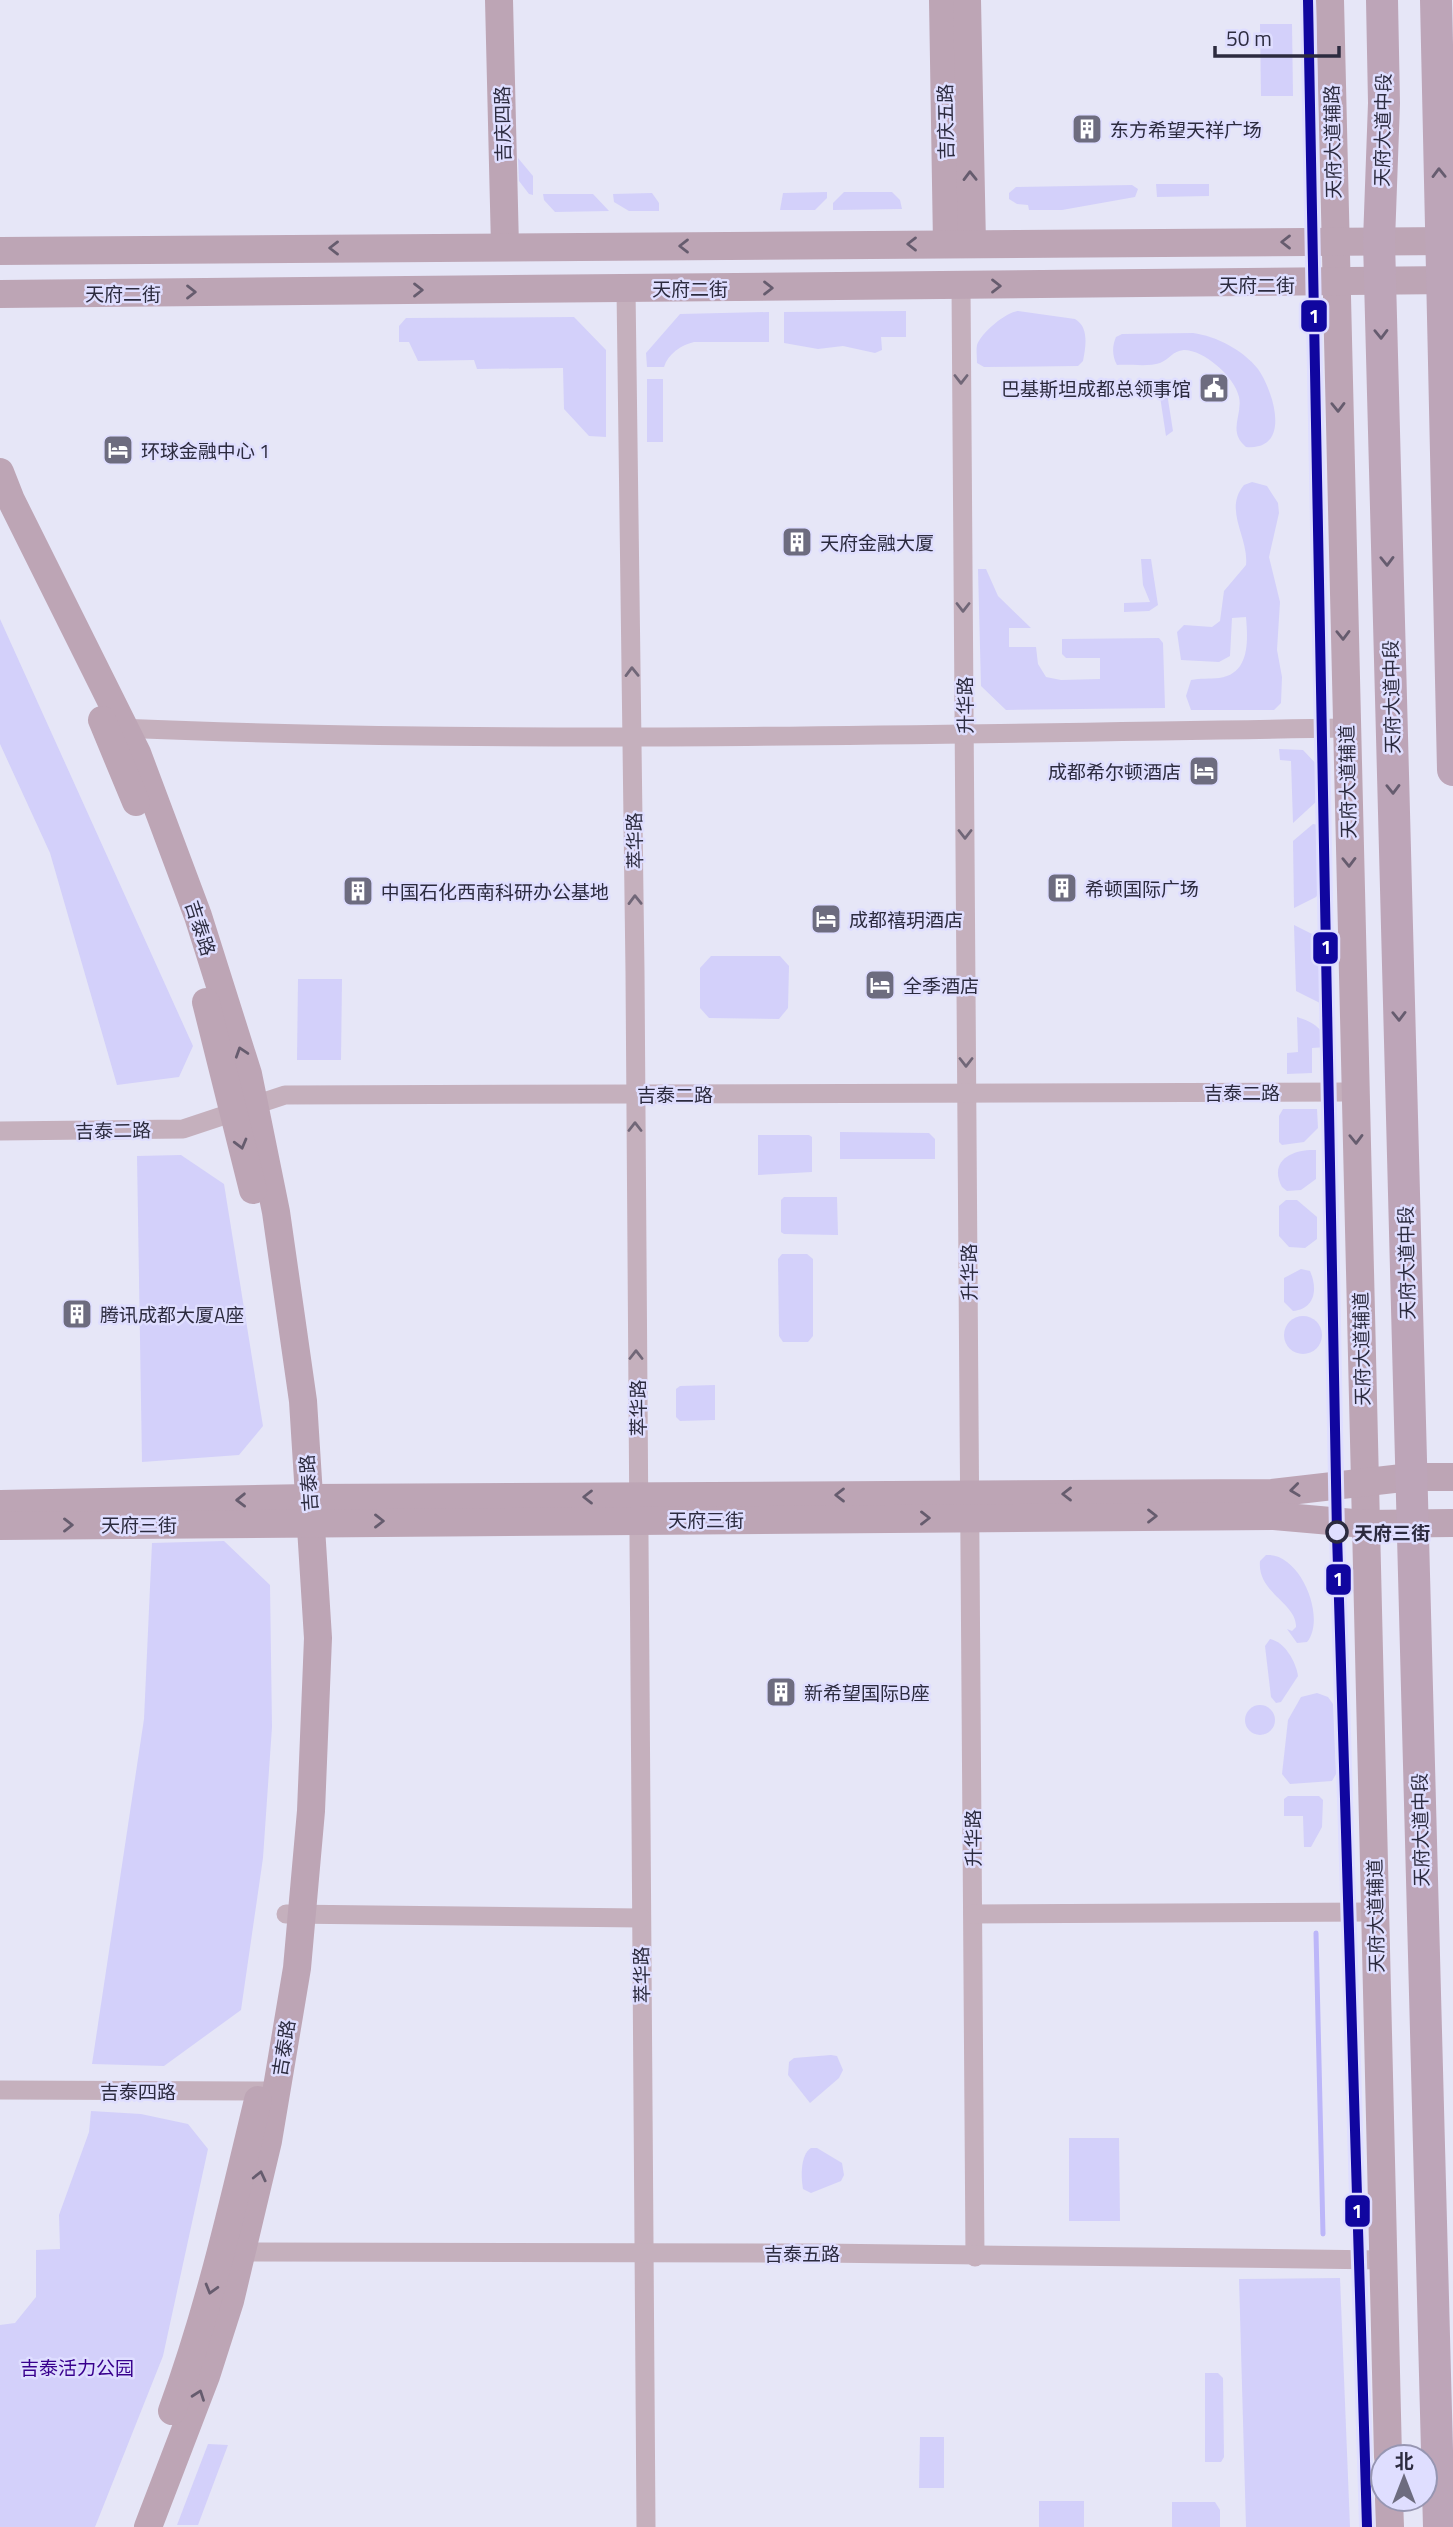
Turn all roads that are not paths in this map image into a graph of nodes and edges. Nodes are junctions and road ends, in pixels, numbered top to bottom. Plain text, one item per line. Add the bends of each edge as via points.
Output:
1 (499, 0) edge
2 (943, 0) edge
3 (967, 0) edge
4 (1329, 0) edge
5 (1382, 0) edge
6 (1436, 0) edge
7 (1334, 241) junction
8 (1379, 241) junction
9 (1446, 241) edge
10 (960, 244) junction
11 (505, 247) junction
12 (0, 251) edge
13 (1447, 281) edge
14 (1335, 283) junction
15 (1380, 283) junction
16 (961, 286) junction
17 (626, 289) junction
18 (54, 293) junction
19 (0, 294) edge
20 (0, 305) edge
21 (0, 472) edge
22 (0, 509) edge
23 (115, 728) junction
24 (1346, 728) junction
25 (964, 734) junction
26 (633, 738) junction
27 (1453, 770) edge
28 (967, 1092) junction
29 (1355, 1092) junction
30 (635, 1094) junction
31 (244, 1109) junction
32 (0, 1131) edge
33 (1411, 1477) junction
34 (1453, 1477) edge
35 (1364, 1481) junction
36 (0, 1504) edge
37 (970, 1506) junction
38 (637, 1508) junction
39 (300, 1510) junction
40 (1453, 1523) edge
41 (1365, 1524) junction
42 (1412, 1524) junction
43 (0, 1526) edge
44 (1375, 1912) junction
45 (294, 1914) junction
46 (973, 1914) junction
47 (641, 1918) junction
48 (0, 2090) edge
49 (268, 2091) junction
50 (232, 2252) junction
51 (644, 2253) junction
52 (975, 2257) junction
53 (1383, 2260) junction
54 (1388, 2443) edge
55 (128, 2527) edge
56 (148, 2527) edge
57 (646, 2527) edge
58 (1439, 2527) edge

1 - 11 street, 吉庆四路
2 - 10 street, 吉庆五路
10 -> 3 street, 吉庆五路
4 - 7 street, 天府大道辅路
5 - 8 main road, 天府大道中段
9 -> 6 main road
7 - 8 street
7 -> 10 street
7 - 14 street, 天府大道辅道
8 - 9 street
8 - 15 main road, 天府大道中段
9 - 13 main road
10 -> 11 street
11 -> 12 street
13 - 15 street, 天府二街
13 - 27 main road
14 - 15 street, 天府二街
16 -> 14 street, 天府二街
14 -> 24 street, 天府大道辅道
15 -> 33 main road, 天府大道中段
17 -> 16 street, 天府二街
16 -> 25 street, 升华路
18 -> 17 street, 天府二街
26 -> 17 street, 萃华路
18 - 19 street, 天府二街
18 - 20 street via 19,297
21 - 23 street, 吉泰路
22 - 23 street, 吉泰路
23 - 26 street via 355,737
23 - 31 street, 吉泰路 via 198,916 248,1074
24 - 25 street
24 -> 29 street, 天府大道辅道
25 - 26 street
25 -> 28 street, 升华路
30 -> 26 street, 萃华路
28 - 29 street, 吉泰二路
28 - 30 street, 吉泰二路
28 - 37 street, 升华路
29 -> 35 street, 天府大道辅道
30 - 31 street, 吉泰二路 via 285,1095
38 -> 30 street, 萃华路
31 - 32 street, 吉泰二路 via 183,1129
31 - 39 street, 吉泰路 via 276,1212 303,1401
33 - 34 street, 天府三街
33 - 35 street, 天府三街
33 - 42 main road, 天府大道中段
35 -> 37 street, 天府三街 via 1272,1493
35 - 41 street, 天府大道辅道
39 -> 36 street, 天府三街
37 - 38 street, 天府三街
37 -> 41 street, 天府三街 via 1274,1516
37 - 46 street, 升华路
38 - 39 street, 天府三街
38 - 47 street, 萃华路
43 -> 39 street, 天府三街
39 - 45 street, 吉泰路 via 318,1638 312,1811
40 - 42 street, 天府三街
41 - 42 street, 天府三街
41 - 44 street, 天府大道辅道
42 - 58 main road, 天府大道中段
44 - 46 street
44 - 53 street, 天府大道辅道
45 - 47 street
45 - 49 street, 吉泰路 via 296,1968
46 - 52 street, 升华路
47 - 51 street, 萃华路
48 - 49 street, 吉泰四路
49 - 50 street, 吉泰路
50 - 51 street, 吉泰五路
50 -> 55 street, 吉泰路
56 -> 50 street, 吉泰路 via 230,2301
51 - 52 street, 吉泰五路
51 - 57 street, 萃华路
52 - 53 street, 吉泰五路
53 - 54 street, 天府大道辅道

